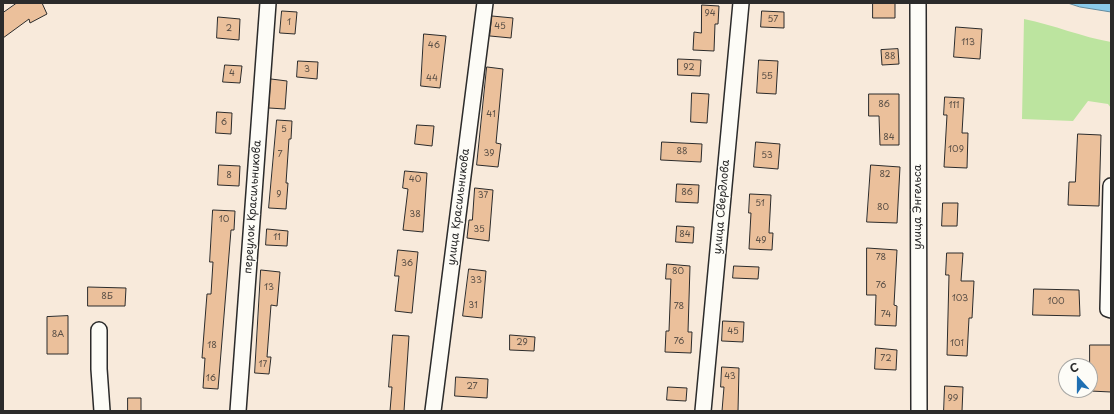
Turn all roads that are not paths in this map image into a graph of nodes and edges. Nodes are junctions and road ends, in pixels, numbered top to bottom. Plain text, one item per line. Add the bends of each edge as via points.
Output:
1 (268, 3) edge
2 (485, 3) edge
3 (741, 3) edge
4 (918, 3) edge
5 (1111, 186) edge
6 (1111, 310) edge
7 (99, 330) dead end
8 (102, 411) edge
9 (238, 411) edge
10 (433, 411) edge
11 (703, 411) edge
12 (918, 411) edge

1 - 9 street, переулок Красильникова
2 - 10 street, улица Красильникова
3 - 11 street, улица Свердлова
4 - 12 street, улица Энгельса
5 - 6 street via 1108,310
7 - 8 street

